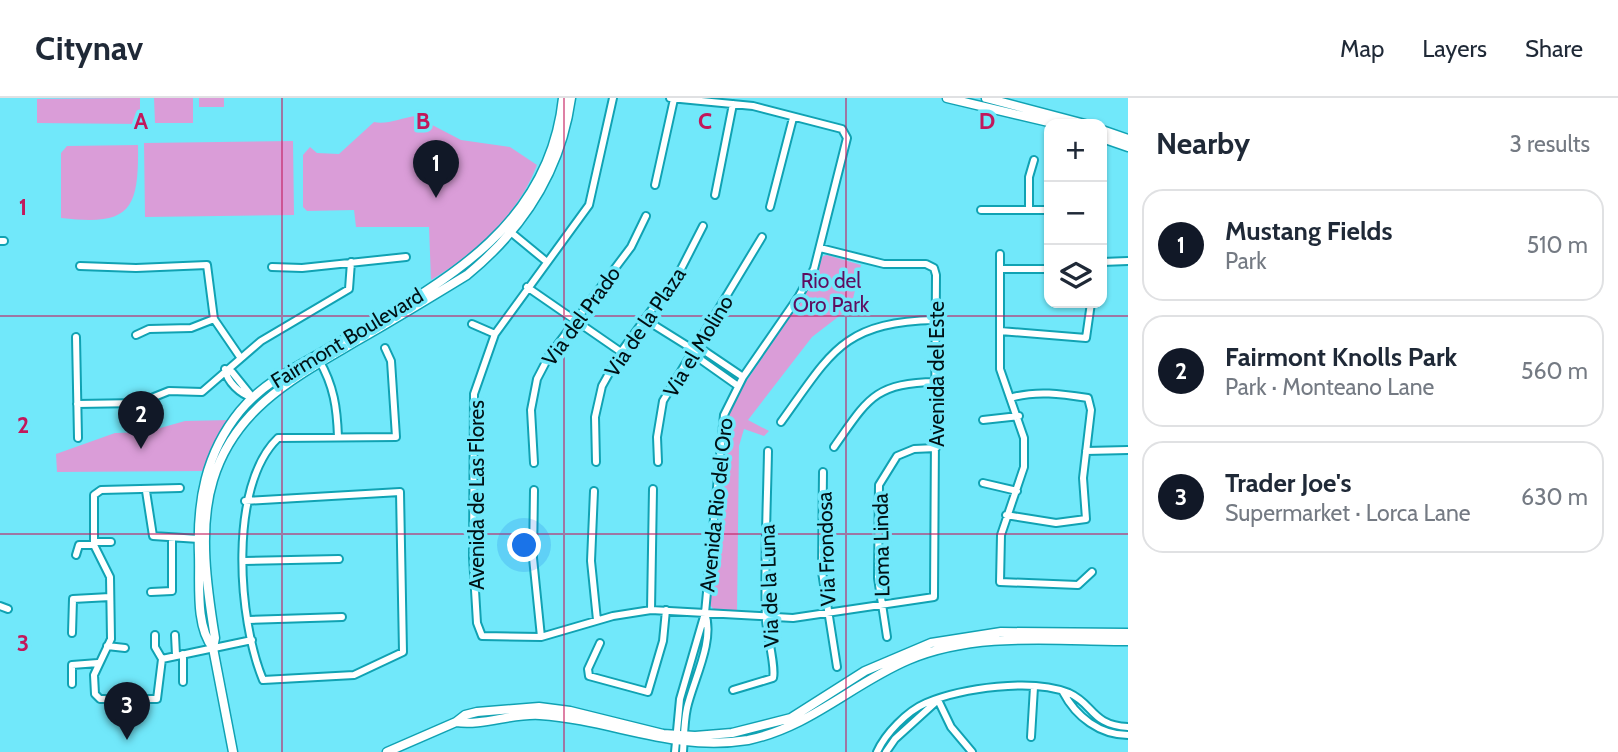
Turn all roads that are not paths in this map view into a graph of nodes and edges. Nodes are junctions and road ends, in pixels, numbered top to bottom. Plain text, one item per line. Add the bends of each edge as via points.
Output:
1 (563, 98) edge
2 (571, 98) edge
3 (613, 98) edge
4 (947, 98) edge
5 (986, 98) edge
6 (672, 99) edge
7 (733, 104) junction
8 (793, 118) junction
9 (1066, 119) edge
10 (1044, 121) edge
11 (1107, 132) edge
12 (1128, 139) edge
13 (1107, 140) edge
14 (1128, 147) edge
15 (1034, 160) dead end
16 (550, 163) junction
17 (655, 185) dead end
18 (715, 195) dead end
19 (770, 206) dead end
20 (1029, 210) junction
21 (1044, 210) edge
22 (981, 211) dead end
23 (646, 216) dead end
24 (704, 226) dead end
25 (509, 230) junction
26 (762, 237) dead end
27 (820, 248) junction
28 (1000, 254) dead end
29 (406, 257) dead end
30 (1128, 261) edge
31 (351, 262) junction
32 (547, 262) junction
33 (1107, 262) edge
34 (80, 266) dead end
35 (272, 267) dead end
36 (1000, 269) junction
37 (1044, 269) edge
38 (527, 287) junction
39 (1091, 308) edge
40 (214, 319) junction
41 (646, 320) junction
42 (935, 320) junction
43 (576, 321) junction
44 (472, 324) dead end
45 (1000, 331) junction
46 (495, 334) junction
47 (136, 335) dead end
48 (76, 337) dead end
49 (386, 348) dead end
50 (694, 350) junction
51 (621, 352) junction
52 (240, 357) junction
53 (319, 359) junction
54 (225, 369) junction
55 (743, 377) junction
56 (936, 382) junction
57 (738, 386) junction
58 (1010, 398) junction
59 (256, 401) junction
60 (77, 404) junction
61 (1019, 416) junction
62 (983, 420) dead end
63 (781, 422) dead end
64 (338, 437) junction
65 (78, 438) dead end
66 (834, 447) dead end
67 (936, 448) junction
68 (1128, 450) edge
69 (768, 451) dead end
70 (1086, 451) junction
71 (596, 462) dead end
72 (658, 462) dead end
73 (534, 463) dead end
74 (823, 472) dead end
75 (983, 484) dead end
76 (180, 488) dead end
77 (653, 489) dead end
78 (146, 491) junction
79 (534, 491) dead end
80 (594, 491) dead end
81 (1017, 491) junction
82 (245, 501) junction
83 (1006, 515) junction
84 (172, 539) junction
85 (203, 539) junction
86 (111, 542) dead end
87 (95, 543) junction
88 (76, 555) dead end
89 (339, 559) dead end
90 (244, 561) junction
91 (1093, 572) dead end
92 (151, 592) dead end
93 (110, 597) junction
94 (0, 606) edge
95 (882, 606) junction
96 (8, 609) dead end
97 (652, 610) junction
98 (666, 610) junction
99 (705, 613) junction
100 (828, 615) junction
101 (342, 617) dead end
102 (766, 618) junction
103 (249, 620) junction
104 (597, 620) junction
105 (1128, 632) edge
106 (72, 633) dead end
107 (155, 635) dead end
108 (175, 635) dead end
109 (541, 637) junction
110 (887, 637) dead end
111 (252, 640) junction
112 (1128, 641) edge
113 (600, 643) dead end
114 (107, 646) junction
115 (125, 648) dead end
116 (213, 648) junction
117 (180, 655) junction
118 (162, 659) junction
119 (98, 663) junction
120 (837, 667) dead end
121 (183, 681) dead end
122 (72, 684) dead end
123 (1034, 687) junction
124 (733, 690) dead end
125 (1063, 692) junction
126 (938, 700) junction
127 (1128, 727) edge
128 (1128, 735) edge
129 (1031, 737) dead end
130 (681, 742) edge
131 (233, 752) edge
132 (387, 752) edge
133 (675, 752) edge
134 (877, 752) edge
135 (886, 752) edge
136 (972, 752) edge

1 - 16 main road, Fairmont Boulevard
2 - 16 main road, Fairmont Boulevard
3 - 32 street, Avenida de Las Flores via 589,205
4 - 10 main road
5 - 9 main road
6 - 7 street
6 - 17 street
7 - 8 street
7 - 18 street
8 - 19 street
8 - 27 street, Avenida Rio del Oro via 846,133
11 - 12 main road
13 - 14 main road
15 - 20 street
16 - 25 main road, Fairmont Boulevard
20 - 21 street
20 - 22 street
23 - 43 street, Via del Prado via 624,258
24 - 41 street, Via de la Plaza
25 - 32 street
25 - 53 main road, Fairmont Boulevard via 447,278
26 - 50 street, Via el Molino
27 - 42 street, Avenida del Este via 858,260 933,268
27 - 55 street, Avenida Rio del Oro via 799,296
28 - 36 street
29 - 31 street
30 - 33 street
31 - 35 street
31 - 52 street via 349,289
32 - 38 street, Avenida de Las Flores
34 - 40 street via 207,265
36 - 37 street
36 - 45 street
38 - 43 street
38 - 46 street, Avenida de Las Flores
39 - 45 street via 1088,335 1082,339
40 - 47 street via 191,328 149,329
40 - 52 street
41 - 50 street
41 - 51 street, Via de la Plaza
42 - 56 street, Avenida del Este
42 - 63 street via 901,321 854,336 825,362
43 - 51 street
43 - 73 street, Via del Prado via 537,379 531,410
44 - 46 street
45 - 58 street via 1000,369
46 - 109 street, Avenida de Las Flores via 474,394 472,429 473,557 480,634
48 - 60 street
49 - 64 street via 391,361 396,437
50 - 55 street via 703,350
50 - 57 street via 697,357
50 - 72 street, Via el Molino via 663,401
51 - 71 street, Via de la Plaza via 598,399
52 - 54 street
53 - 59 main road, Fairmont Boulevard via 279,377
53 - 64 street via 337,403
54 - 59 street
54 - 60 street via 202,392 169,391 139,402
55 - 57 street, Avenida Rio del Oro
56 - 66 street via 906,382 878,392
56 - 67 street, Avenida del Este
57 - 99 street, Avenida Rio del Oro via 720,432
58 - 61 street
58 - 70 street via 1053,393 1088,398
59 - 85 main road, Fairmont Boulevard via 226,431 207,469 200,499
60 - 65 street
61 - 62 street
61 - 81 street via 1024,467
64 - 82 street via 278,438 261,460
67 - 95 street, Loma Linda via 897,456 881,477 878,578
67 - 95 street, Avenida del Este via 934,597
68 - 70 street
69 - 102 street, Via de la Luna
70 - 83 street via 1086,519 1056,523
74 - 100 street, Via Frondosa via 822,572
75 - 81 street
76 - 78 street
77 - 97 street
78 - 84 street via 153,536
78 - 87 street via 100,490 94,495
79 - 109 street via 533,558
80 - 104 street via 591,561
81 - 83 street
82 - 90 street
82 - 111 street via 400,492 403,652 354,675 263,680
83 - 91 street via 1000,582 1078,585
84 - 85 street
84 - 92 street via 172,591
85 - 116 main road, Fairmont Boulevard via 202,614 206,640
86 - 87 street
87 - 88 street via 79,545
87 - 93 street via 110,577
89 - 90 street
90 - 103 street
93 - 106 street via 73,599
93 - 114 street via 111,639
94 - 96 street
95 - 100 street
95 - 110 street, Loma Linda
97 - 98 street
97 - 104 street
98 - 99 street
98 - 113 street via 663,641 648,692 589,676
99 - 102 street
99 - 130 street, Avenida Rio del Oro via 680,699
100 - 102 street
100 - 120 street, Via Frondosa
101 - 103 street
102 - 124 street, Via de la Luna via 773,678
103 - 111 street
104 - 109 street
105 - 130 main road via 1001,632 931,643 865,671 791,718
107 - 118 street
108 - 117 street
111 - 116 street
112 - 130 main road via 980,642 939,650 884,671 790,727 746,740
114 - 115 street
114 - 119 street
116 - 117 street
116 - 131 main road, Fairmont Boulevard
117 - 118 street
117 - 121 street
118 - 119 street via 157,699 100,699 95,694
119 - 122 street via 72,665
123 - 125 street
123 - 126 street via 983,689
123 - 129 street
125 - 127 street via 1105,723
125 - 128 street via 1095,727
126 - 134 street via 926,702 907,716
126 - 135 street
126 - 136 street via 951,727
130 - 132 main road via 570,711 515,711 465,715
130 - 133 street, Avenida Rio del Oro

